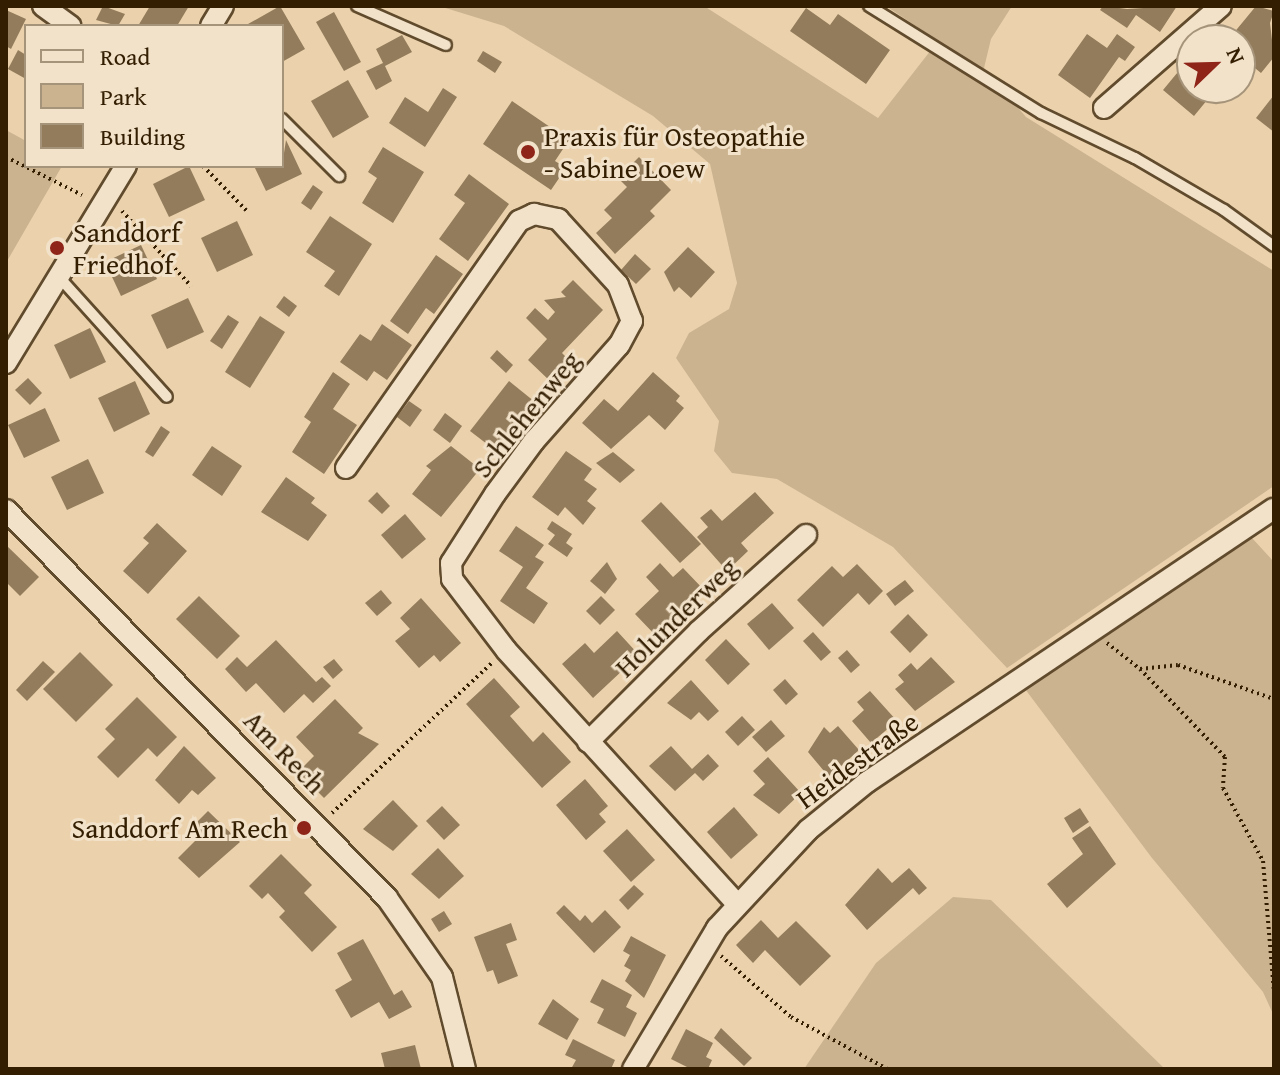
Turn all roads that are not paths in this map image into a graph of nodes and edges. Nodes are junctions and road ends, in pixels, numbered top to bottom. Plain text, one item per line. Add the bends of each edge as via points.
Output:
1 (43, 6) edge
2 (223, 6) edge
3 (357, 6) edge
4 (869, 6) edge
5 (1221, 6) edge
6 (68, 24) edge
7 (212, 24) edge
8 (446, 45) dead end
9 (1104, 108) dead end
10 (284, 121) edge
11 (125, 168) edge
12 (339, 176) dead end
13 (1274, 246) edge
14 (59, 277) junction
15 (6, 363) edge
16 (167, 397) dead end
17 (346, 468) dead end
18 (1274, 509) edge
19 (6, 510) edge
20 (806, 535) dead end
21 (588, 742) junction
22 (736, 903) junction
23 (465, 1069) edge
24 (633, 1069) edge

1 - 6 street
2 - 7 street
3 - 8 lane
4 - 13 lane via 1041,113 1135,158 1224,210
5 - 9 street
10 - 12 lane
11 - 14 street
14 - 15 street
14 - 16 lane
17 - 21 street, Schlehenweg via 519,221 534,214 558,219 618,285 632,321 619,345 534,441 451,563 461,595
18 - 22 street, Heidestraße via 867,782 808,830
19 - 23 street, Am Rech via 387,898 442,977
20 - 21 street, Holunderweg via 699,631
21 - 22 street, Schlehenweg
22 - 24 street, Heidestraße

